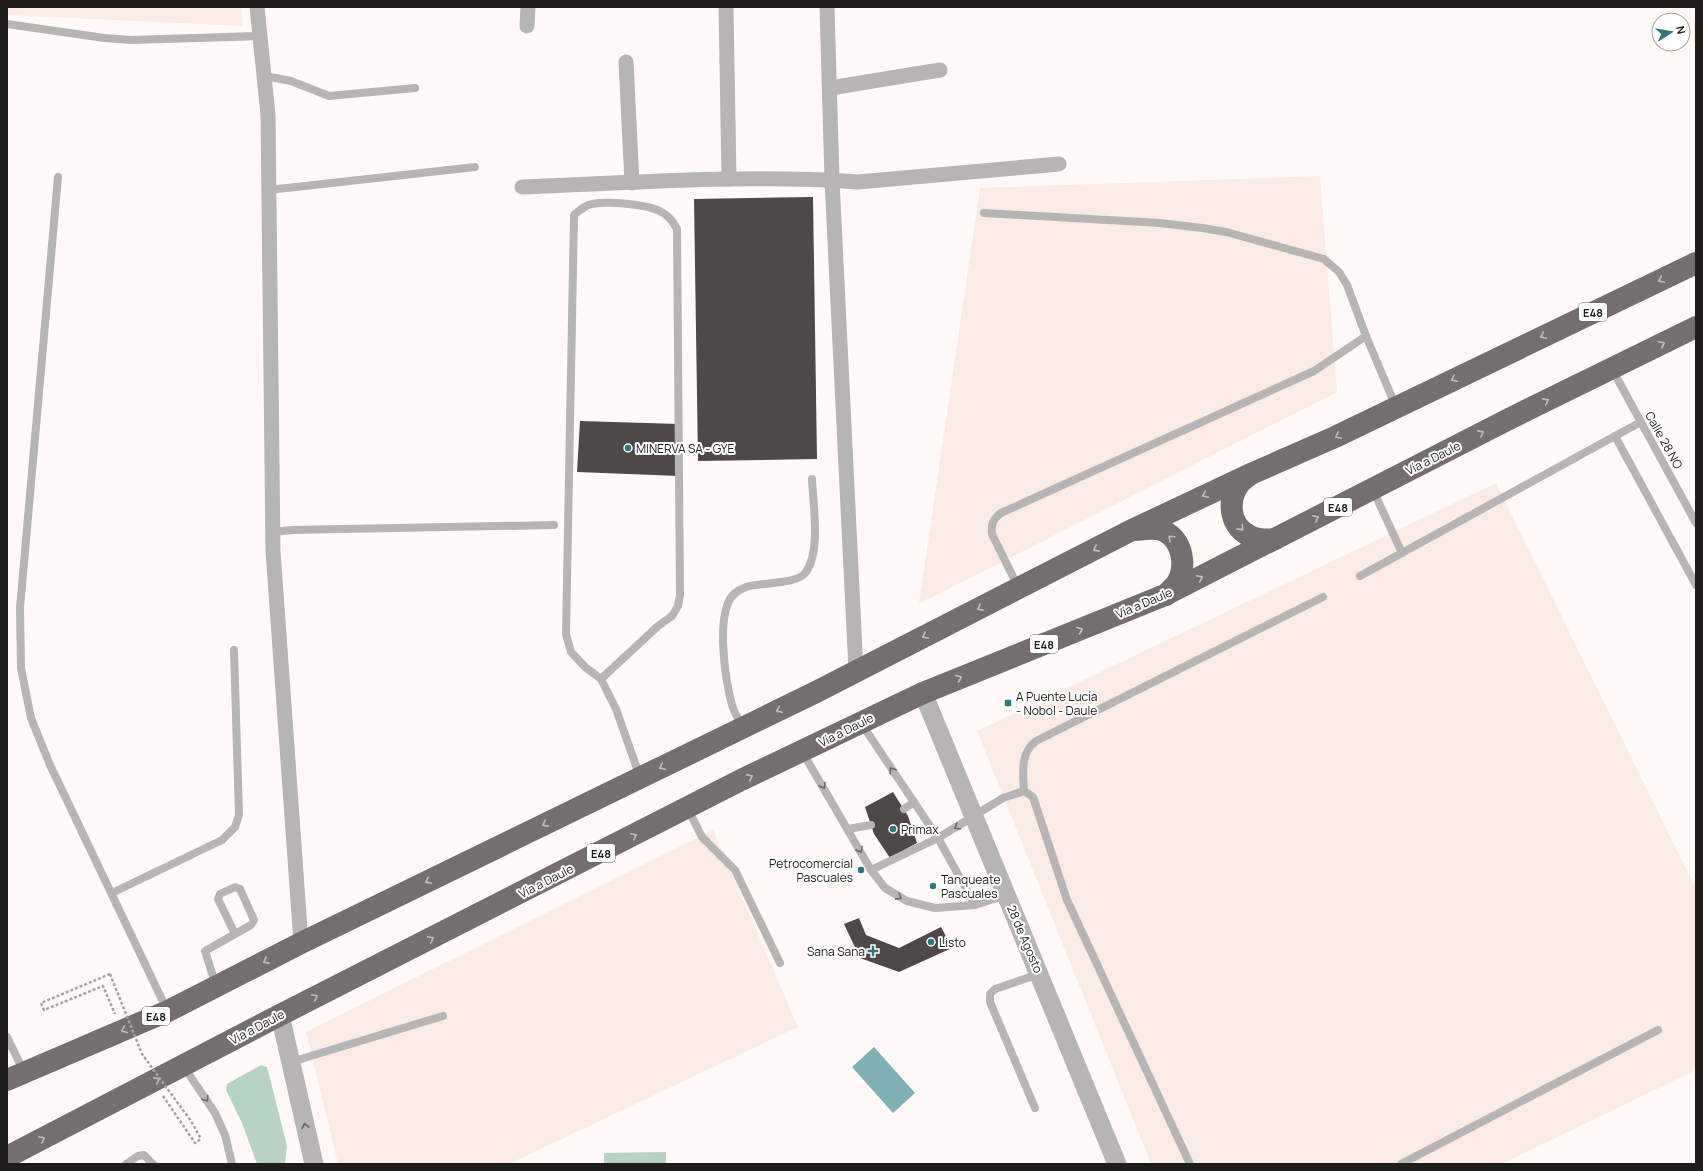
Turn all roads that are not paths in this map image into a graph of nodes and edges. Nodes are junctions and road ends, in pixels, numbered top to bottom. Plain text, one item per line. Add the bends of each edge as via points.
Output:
1 (257, 7) edge
2 (528, 7) edge
3 (726, 7) edge
4 (827, 7) edge
5 (7, 24) edge
6 (527, 26) dead end
7 (260, 36) junction
8 (626, 62) dead end
9 (940, 70) dead end
10 (265, 76) junction
11 (415, 88) dead end
12 (830, 88) junction
13 (1059, 164) dead end
14 (475, 167) dead end
15 (58, 177) dead end
16 (729, 180) junction
17 (832, 180) junction
18 (632, 183) junction
19 (522, 187) dead end
20 (269, 190) junction
21 (984, 213) dead end
22 (1696, 263) edge
23 (1696, 327) edge
24 (1366, 336) junction
25 (1612, 369) junction
26 (1396, 407) junction
27 (1641, 422) junction
28 (1615, 436) junction
29 (1253, 473) junction
30 (812, 479) dead end
31 (1372, 489) junction
32 (1696, 523) edge
33 (554, 525) dead end
34 (1130, 531) junction
35 (273, 532) junction
36 (1275, 539) junction
37 (1402, 553) junction
38 (1360, 576) dead end
39 (1696, 584) edge
40 (1018, 588) junction
41 (1165, 596) junction
42 (1323, 596) dead end
43 (234, 650) dead end
44 (856, 671) junction
45 (601, 679) junction
46 (923, 693) junction
47 (861, 722) junction
48 (742, 728) junction
49 (802, 752) junction
50 (640, 778) junction
51 (1024, 791) junction
52 (914, 802) junction
53 (688, 809) junction
54 (904, 809) dead end
55 (975, 816) junction
56 (871, 824) dead end
57 (848, 829) junction
58 (938, 838) junction
59 (871, 870) junction
60 (112, 893) junction
61 (1006, 895) junction
62 (975, 904) junction
63 (235, 934) junction
64 (301, 943) junction
65 (780, 963) dead end
66 (1039, 974) junction
67 (216, 986) junction
68 (168, 1011) junction
69 (280, 1015) junction
70 (443, 1016) dead end
71 (1658, 1030) dead end
72 (7, 1037) edge
73 (291, 1062) junction
74 (184, 1066) junction
75 (16, 1077) edge
76 (1035, 1108) dead end
77 (15, 1156) edge
78 (126, 1164) edge
79 (153, 1164) edge
80 (232, 1164) edge
81 (314, 1164) edge
82 (1117, 1164) edge
83 (1190, 1164) edge
84 (1401, 1164) edge

1 - 7 street
2 - 6 street
3 - 16 street
4 - 12 street
5 - 7 lane via 131,40
7 - 10 street
8 - 18 street
9 - 12 street
10 - 11 lane via 291,81 329,96
10 - 20 street
12 - 17 street
13 - 17 street via 858,182
14 - 20 lane
15 - 60 lane via 20,608 21,668 31,718 50,765
16 - 17 street
16 - 18 street
17 - 44 street
18 - 19 street
20 - 35 street
21 - 24 lane via 1160,223 1202,228 1226,232 1324,259 1339,272 1347,285
22 -> 26 highway, E48
25 -> 23 highway, Vía a Daule / E48
24 - 26 lane
24 - 40 lane via 1314,371 995,518 991,525 992,534
25 - 27 lane, Calle 28 NO
31 -> 25 highway, Vía a Daule / E48
26 -> 29 highway, E48
27 - 28 lane
27 - 32 lane, Calle 28 NO
28 - 37 lane
28 - 39 lane
29 -> 34 highway, E48
29 -> 36 highway via 1242,480 1234,490 1231,503 1233,516 1239,528 1249,536 1262,540
30 - 48 lane via 814,551 806,573 795,579 746,587 734,594 728,603 724,628 724,654 733,706
36 -> 31 highway, Vía a Daule / E48
31 - 37 lane
33 - 35 lane
34 -> 40 highway, E48
41 -> 34 highway via 1181,574 1182,551 1176,541 1164,531
35 - 64 street
41 -> 36 highway, Vía a Daule / E48
37 - 38 lane
40 -> 44 highway, E48
46 -> 41 highway, Vía a Daule / E48
42 - 51 lane via 1036,740 1030,745 1025,756
43 - 60 lane via 239,815 235,827 222,840
44 -> 48 highway, E48
45 - 45 lane via 572,652 566,634 574,215 583,207 593,204 641,205 662,212 672,219 677,229 680,595 678,606 672,616
45 - 50 lane via 616,709
46 - 47 highway, Vía a Daule / E48
46 - 55 street, 28 de Agosto
47 - 49 highway, Vía a Daule / E48
52 -> 47 lane
48 -> 50 highway, E48
53 -> 49 highway, Vía a Daule / E48
49 -> 57 lane
50 -> 64 highway, E48
51 - 55 lane via 1003,798
51 - 83 lane via 1033,797 1067,900
52 - 54 lane
52 - 58 lane
53 - 65 lane via 702,837 736,870
69 -> 53 highway, Vía a Daule / E48
55 -> 58 lane
55 - 61 street, 28 de Agosto
56 - 57 lane
57 -> 59 lane
58 - 59 lane
58 - 62 lane
59 -> 62 lane via 885,888 907,901 935,908
60 - 68 lane
61 - 62 lane
61 - 66 street, 28 de Agosto
63 - 63 lane via 218,899 220,894 235,887 240,889 254,920 251,925
63 - 67 lane via 205,951
64 -> 67 highway, E48
66 - 76 lane via 995,989 990,994 990,1002
66 - 82 street, 28 de Agosto
67 - 68 highway, E48
68 -> 75 highway, E48
69 - 73 street
69 - 74 highway, Vía a Daule / E48
70 - 73 lane
71 - 84 lane
72 - 75 lane
81 -> 73 street
77 -> 74 highway, Vía a Daule / E48
74 -> 80 lane via 215,1113 225,1135
78 - 79 lane via 144,1155

